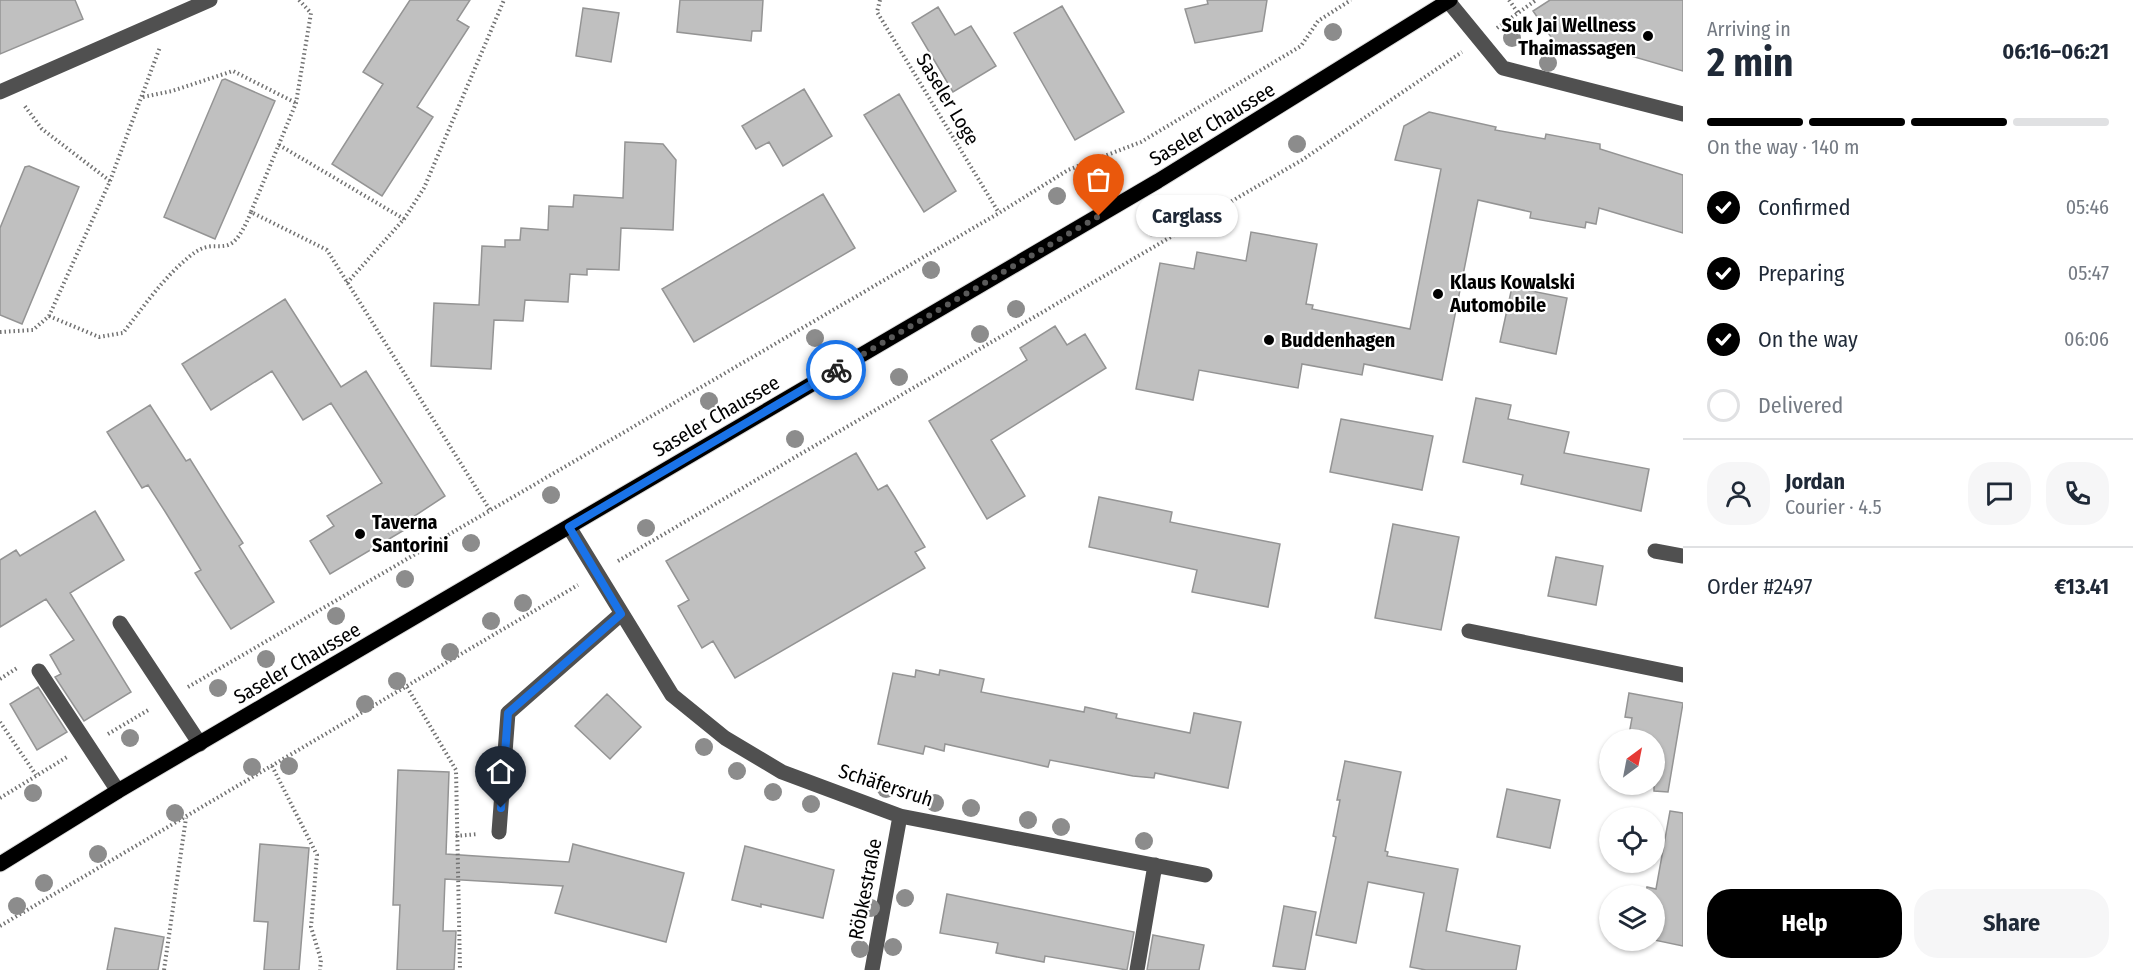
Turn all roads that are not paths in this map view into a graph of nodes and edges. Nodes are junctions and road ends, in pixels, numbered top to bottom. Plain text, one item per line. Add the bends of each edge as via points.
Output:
1 (210, 0) edge
2 (1449, 1) edge
3 (6, 90) edge
4 (1683, 114) edge
5 (569, 527) junction
6 (1655, 551) dead end
7 (1683, 556) edge
8 (621, 614) junction
9 (120, 623) dead end
10 (1469, 631) dead end
11 (39, 671) dead end
12 (1683, 675) edge
13 (200, 744) junction
14 (118, 791) junction
15 (900, 816) junction
16 (499, 832) dead end
17 (0, 864) edge
18 (1155, 865) junction
19 (1205, 876) dead end
20 (872, 970) edge
21 (1137, 970) edge

1 - 3 street
2 - 4 street via 1503,68
2 - 5 main road, Saseler Chaussee via 1158,181
5 - 8 street, Schäfersruh
5 - 13 main road, Saseler Chaussee
6 - 7 street
8 - 15 street, Schäfersruh via 672,695 725,738 782,772
8 - 16 street via 508,713
9 - 13 street
10 - 12 street
11 - 14 street
13 - 14 main road, Saseler Chaussee
14 - 17 main road, Saseler Chaussee
15 - 18 street, Schäfersruh
15 - 20 street, Röbkestraße
18 - 19 street, Schäfersruh
18 - 21 street

